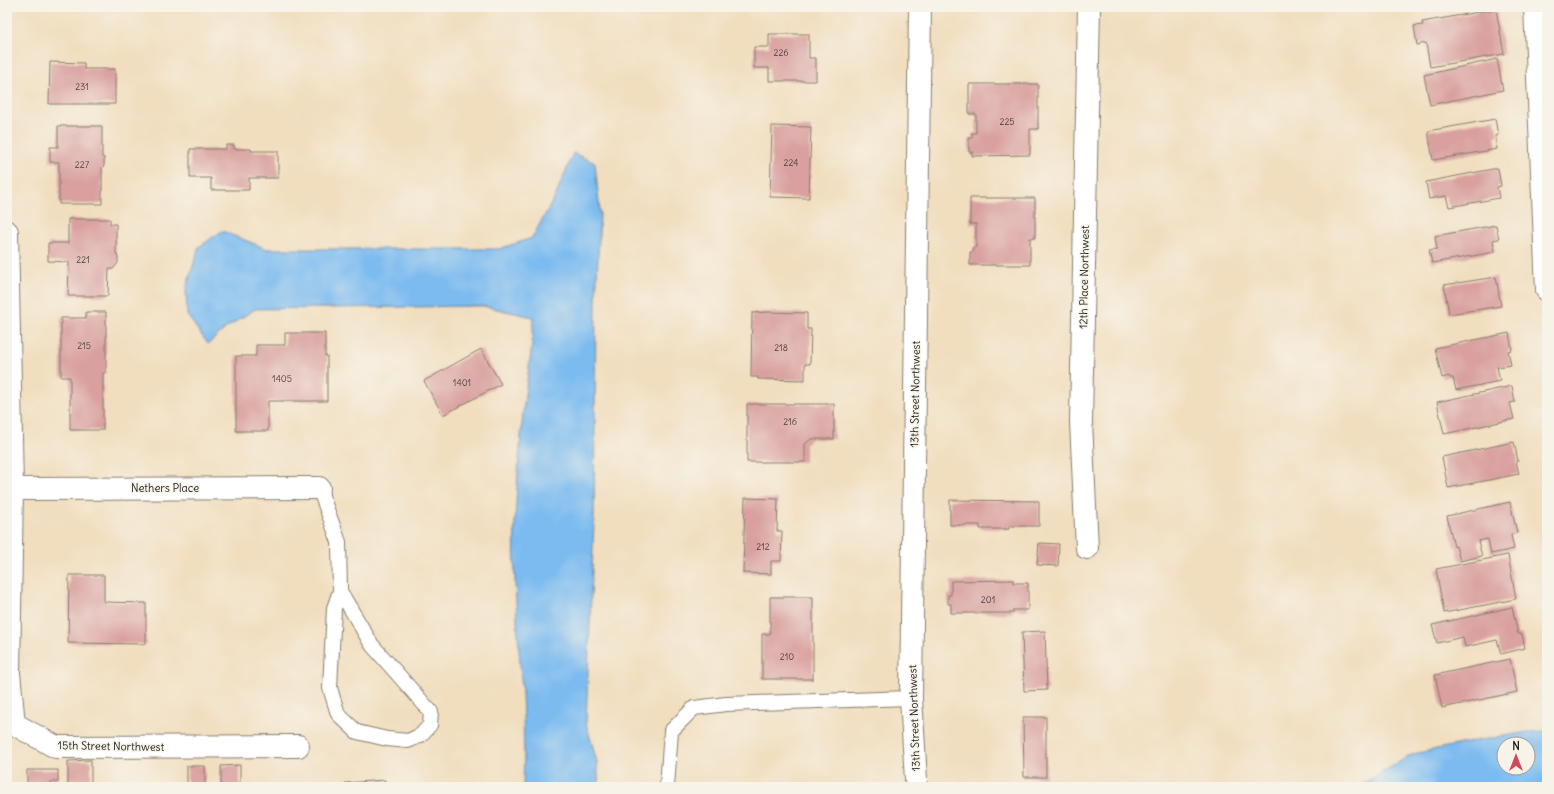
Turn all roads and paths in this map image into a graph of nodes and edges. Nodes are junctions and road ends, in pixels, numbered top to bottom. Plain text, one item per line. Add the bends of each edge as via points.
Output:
1 (920, 7) edge
2 (1089, 7) edge
3 (1535, 7) edge
4 (7, 232) edge
5 (1547, 290) edge
6 (319, 488) joint
7 (12, 489) junction
8 (1087, 548) dead end
9 (340, 592) junction
10 (8, 674) edge
11 (911, 698) junction
12 (298, 746) dead end
13 (916, 780) dead end
14 (668, 787) edge

1 - 11 street, 13th Street Northwest
2 - 8 street, 12th Place Northwest via 1082,422
3 - 5 street
4 - 7 street, 15th Street Northwest
6 - 7 street, Nethers Place
6 - 9 lane via 339,542
7 - 10 street, 15th Street Northwest
9 - 9 lane via 334,608 330,674 330,688 338,714 357,732 408,741 421,735 430,725 431,712 372,645
10 - 12 street, 15th Street Northwest via 14,724 56,747
11 - 13 street, 13th Street Northwest
11 - 14 lane via 726,704 694,708 670,731

